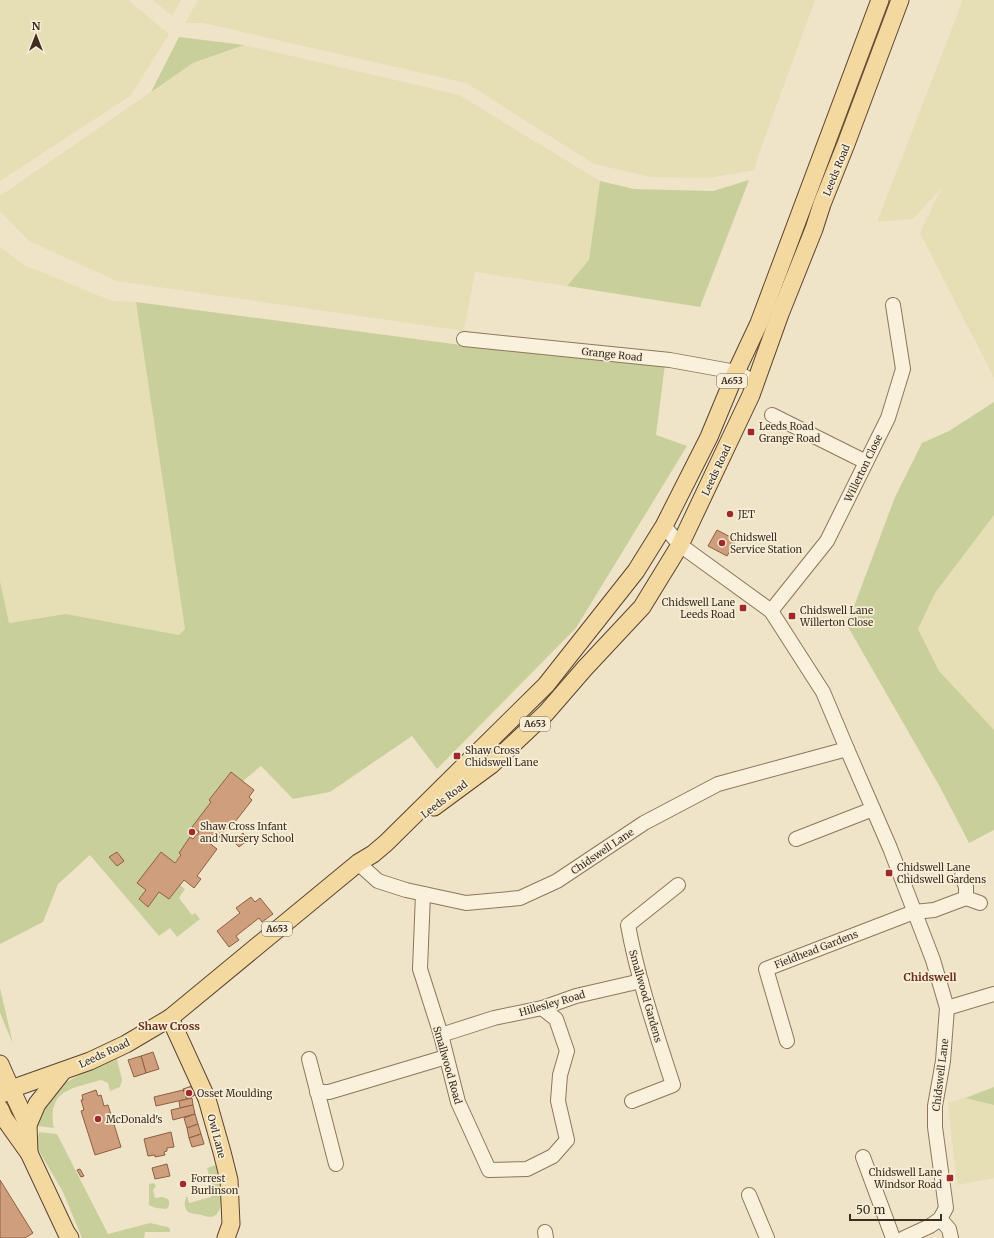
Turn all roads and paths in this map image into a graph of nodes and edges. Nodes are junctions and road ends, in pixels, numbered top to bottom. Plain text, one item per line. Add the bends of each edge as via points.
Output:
1 (880, 0) edge
2 (900, 0) edge
3 (893, 305) dead end
4 (464, 339) dead end
5 (736, 372) junction
6 (756, 383) junction
7 (772, 415) dead end
8 (866, 462) junction
9 (664, 526) junction
10 (680, 545) junction
11 (771, 611) junction
12 (847, 749) junction
13 (873, 809) junction
14 (796, 839) dead end
15 (386, 843) junction
16 (358, 863) junction
17 (962, 876) dead end
18 (678, 885) dead end
19 (423, 894) junction
20 (966, 898) junction
21 (980, 903) dead end
22 (914, 912) junction
23 (640, 981) junction
24 (994, 994) edge
25 (196, 997) junction
26 (542, 1008) junction
27 (947, 1008) junction
28 (170, 1018) junction
29 (441, 1035) junction
30 (787, 1040) dead end
31 (184, 1047) junction
32 (446, 1057) junction
33 (309, 1058) dead end
34 (0, 1064) edge
35 (63, 1071) junction
36 (5, 1092) edge
37 (318, 1092) junction
38 (632, 1101) dead end
39 (0, 1109) edge
40 (28, 1125) junction
41 (29, 1153) junction
42 (863, 1157) dead end
43 (336, 1164) dead end
44 (749, 1194) dead end
45 (940, 1219) junction
46 (70, 1238) edge
47 (226, 1238) edge
48 (767, 1238) edge
49 (893, 1238) edge
50 (904, 1238) edge
51 (951, 1238) edge

1 - 5 main road, Leeds Road / A653 via 761,315
2 - 6 main road, Leeds Road / A653
3 - 8 street, Willerton Close via 903,369 888,418
4 - 5 street, Grange Road via 670,360
5 - 6 street, Grange Road
5 - 9 main road, Leeds Road / A653 via 709,437
6 - 10 main road, Leeds Road / A653
7 - 8 street
8 - 11 street, Willerton Close via 827,541
9 - 10 street, Chidswell Lane
9 - 15 main road, Leeds Road / A653 via 636,571 546,685
10 - 11 street, Chidswell Lane
10 - 15 main road, Leeds Road / A653 via 642,607 546,713 491,765
11 - 12 street, Chidswell Lane via 823,692
12 - 13 street, Chidswell Lane
12 - 19 street, Chidswell Lane via 718,784 644,823 557,882 520,898 466,903
13 - 14 street
13 - 22 street, Chidswell Lane
15 - 16 main road, Leeds Road / A653
16 - 19 street, Chidswell Lane via 378,882
16 - 25 main road, Leeds Road / A653
17 - 20 street
18 - 23 street, Smallwood Gardens via 628,925
19 - 29 street, Smallwood Road via 420,969
20 - 21 street
20 - 22 street via 934,910
22 - 27 street, Chidswell Lane via 933,960
22 - 30 street, Fieldhead Gardens via 766,969
23 - 26 street, Hillesley Road via 576,996
23 - 38 street, Smallwood Gardens via 673,1085
24 - 27 street
25 - 28 main road, Leeds Road / A653
25 - 31 main road via 186,1018
26 - 29 street, Hillesley Road via 494,1018
26 - 32 street, Smallwood Road via 556,1019 567,1051 560,1075 558,1101 567,1140 553,1156 527,1169 489,1170 458,1102
27 - 45 street, Chidswell Lane via 943,1061 935,1106 935,1134 946,1208
28 - 31 main road, Owl Lane
28 - 35 main road, Leeds Road / A653 via 120,1047
29 - 32 street, Smallwood Road
31 - 47 main road, Owl Lane via 207,1099 228,1180 231,1224
32 - 37 street via 330,1092
33 - 37 street
34 - 36 main road
35 - 36 main road, Leeds Road / A653
35 - 40 main road via 37,1104
36 - 40 main road
37 - 43 street
39 - 41 main road
40 - 41 main road
41 - 46 main road
42 - 49 street
44 - 48 street
45 - 50 street
45 - 51 street via 949,1229

